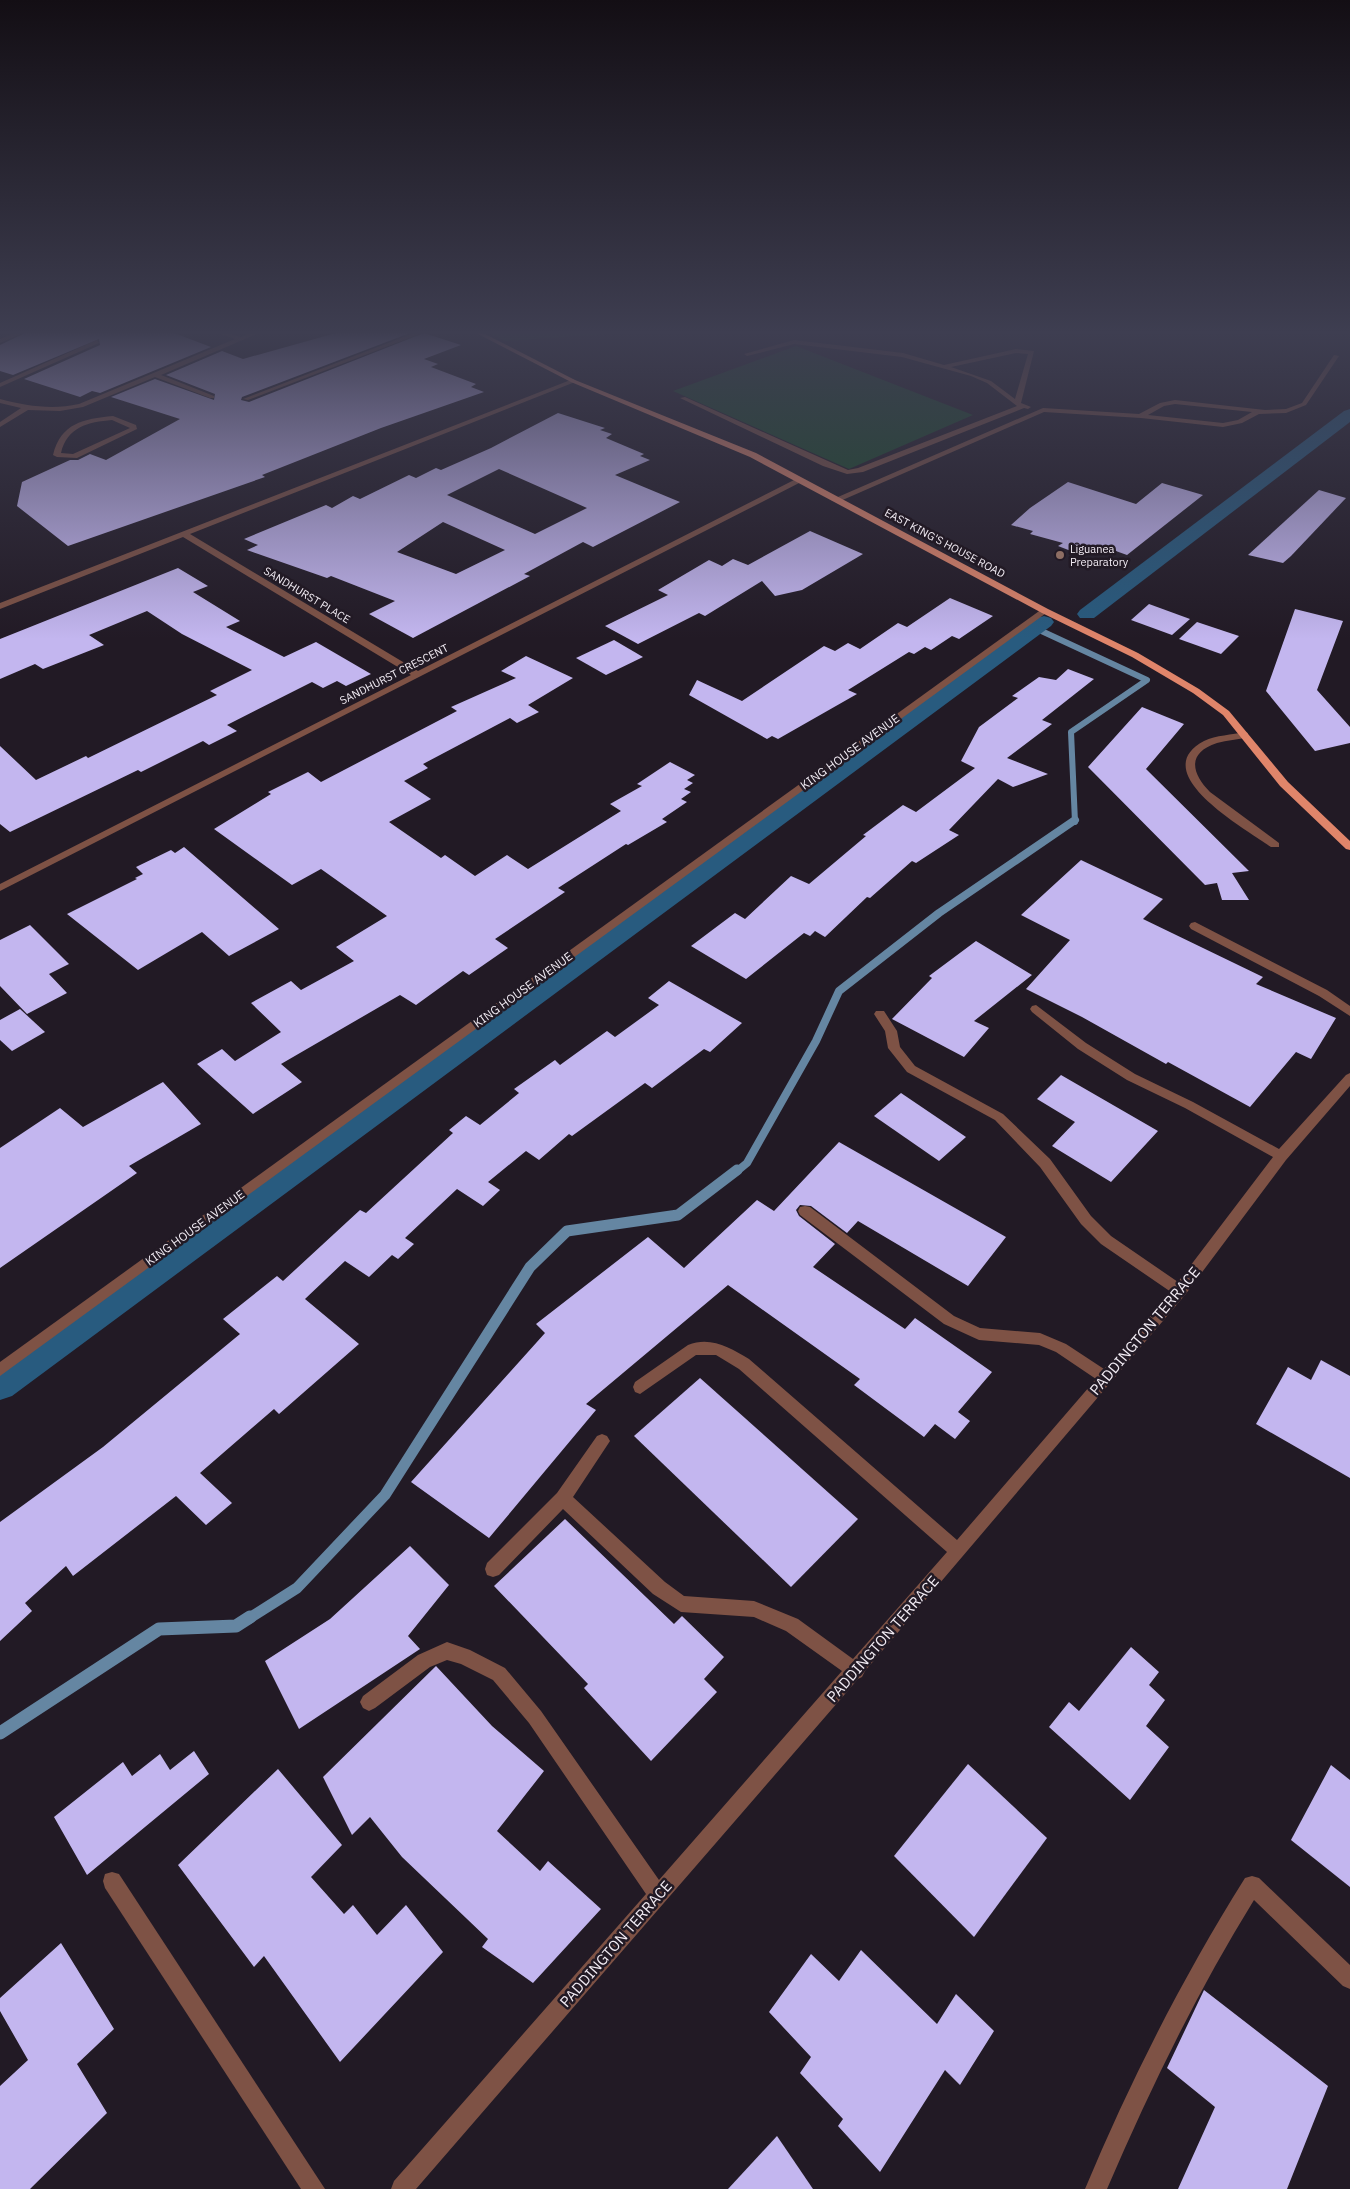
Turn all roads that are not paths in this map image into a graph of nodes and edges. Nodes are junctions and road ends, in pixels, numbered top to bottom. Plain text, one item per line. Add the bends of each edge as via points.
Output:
1 (62, 435) edge
2 (120, 435) edge
3 (437, 435) edge
4 (703, 435) edge
5 (763, 435) edge
6 (948, 435) edge
7 (985, 435) edge
8 (799, 481) junction
9 (835, 500) junction
10 (185, 535) junction
11 (0, 606) edge
12 (1045, 611) junction
13 (418, 675) junction
14 (1245, 736) junction
15 (1275, 845) dead end
16 (1350, 846) edge
17 (0, 888) edge
18 (1195, 926) dead end
19 (1036, 1009) dead end
20 (1350, 1012) edge
21 (880, 1014) dead end
22 (1349, 1082) edge
23 (1281, 1156) junction
24 (805, 1211) dead end
25 (1180, 1291) junction
26 (0, 1370) edge
27 (1106, 1378) junction
28 (640, 1387) dead end
29 (602, 1440) dead end
30 (563, 1498) junction
31 (958, 1551) junction
32 (493, 1569) dead end
33 (856, 1671) junction
34 (369, 1702) dead end
35 (112, 1881) dead end
36 (659, 1896) junction
37 (1350, 1979) edge
38 (314, 2189) edge
39 (402, 2189) edge
40 (1096, 2189) edge

1 - 2 street via 58,455 74,456
3 - 10 street
4 - 8 main road, EAST KING'S HOUSE ROAD via 753,456
5 - 6 street via 848,472 880,464
7 - 9 street
8 - 9 main road, EAST KING'S HOUSE ROAD
8 - 13 street, SANDHURST CRESCENT
9 - 12 main road, EAST KING'S HOUSE ROAD
10 - 11 street
10 - 13 street, SANDHURST PLACE
12 - 14 main road, EAST KING'S HOUSE ROAD via 1135,655 1196,690 1226,713
12 - 26 street, KING HOUSE AVENUE
13 - 17 street, SANDHURST CRESCENT
14 - 15 street via 1209,742 1194,753 1190,765 1192,777 1208,796
14 - 16 main road, EAST KING'S HOUSE ROAD via 1284,784
18 - 20 street via 1323,993
19 - 23 street via 1082,1046 1131,1076
21 - 25 street via 890,1031 894,1048 911,1069 998,1117 1045,1163 1086,1220 1106,1240
22 - 23 street, PADDINGTON TERRACE
23 - 25 street, PADDINGTON TERRACE
24 - 27 street via 949,1320 979,1334 1040,1339 1061,1348
25 - 27 street, PADDINGTON TERRACE
27 - 31 street, PADDINGTON TERRACE
28 - 31 street via 693,1349 718,1349 744,1364
29 - 30 street
30 - 32 street
30 - 33 street via 659,1588 681,1604 754,1609 792,1625
31 - 33 street, PADDINGTON TERRACE
33 - 36 street, PADDINGTON TERRACE
34 - 36 street via 424,1660 447,1651 499,1674 535,1716
35 - 38 street
36 - 39 street, PADDINGTON TERRACE
37 - 40 street via 1252,1885 1195,1980 1137,2093

